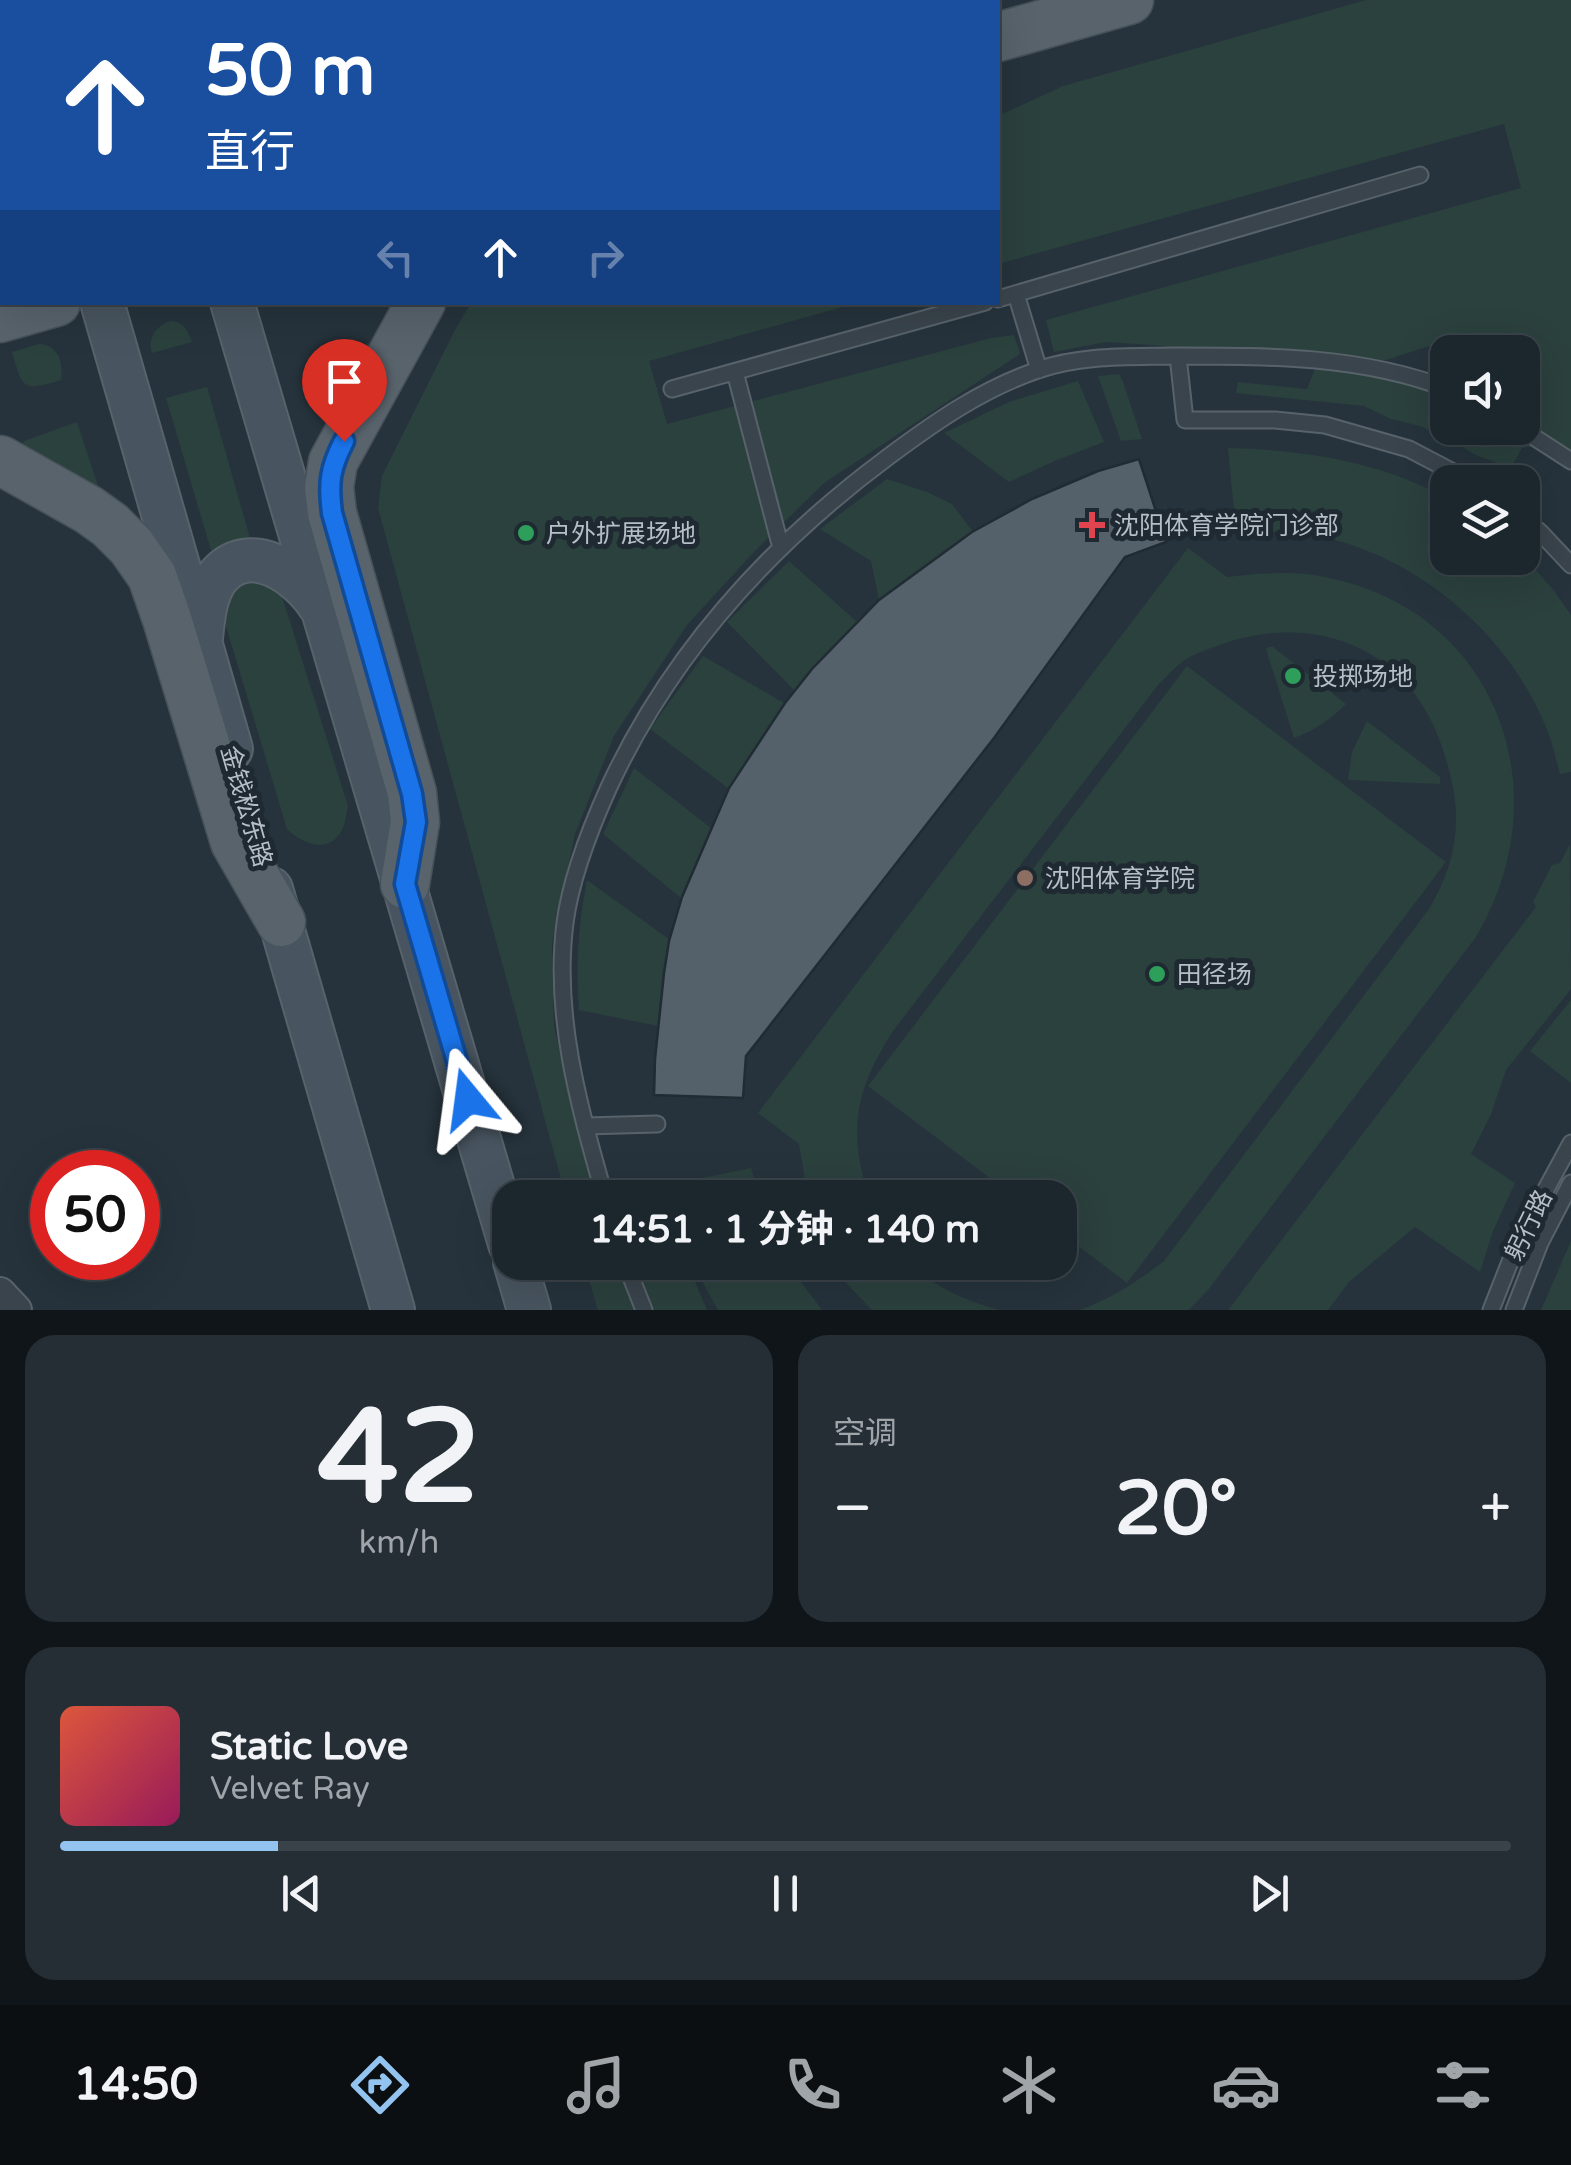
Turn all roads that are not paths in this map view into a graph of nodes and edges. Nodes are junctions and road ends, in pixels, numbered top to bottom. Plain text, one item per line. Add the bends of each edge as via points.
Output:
1 (1128, 0) edge
2 (1050, 22) junction
3 (1000, 36) edge
4 (1000, 49) edge
5 (1420, 175) dead end
6 (1016, 294) junction
7 (1000, 298) edge
8 (46, 305) edge
9 (103, 305) edge
10 (233, 305) edge
11 (419, 305) edge
12 (974, 305) edge
13 (0, 318) edge
14 (1178, 356) junction
15 (1039, 370) junction
16 (735, 372) junction
17 (1430, 384) edge
18 (672, 389) dead end
19 (1540, 441) edge
20 (0, 460) edge
21 (1571, 461) edge
22 (1440, 465) edge
23 (1540, 532) edge
24 (781, 548) junction
25 (1571, 565) edge
26 (325, 616) junction
27 (200, 645) junction
28 (405, 884) junction
29 (281, 922) junction
30 (657, 1124) dead end
31 (584, 1126) junction
32 (1571, 1143) edge
33 (599, 1180) edge
34 (492, 1182) edge
35 (1571, 1183) edge
36 (521, 1280) edge
37 (632, 1280) edge
38 (0, 1293) edge
39 (16, 1310) edge
40 (393, 1310) edge
41 (529, 1310) edge
42 (644, 1310) edge
43 (1491, 1310) edge
44 (1514, 1310) edge

1 - 2 main road
2 - 3 main road
2 - 4 main road
5 - 6 lane
6 - 7 lane
6 - 15 lane
8 - 13 main road
9 - 27 main road, 金钱松东路
10 - 26 main road
11 - 28 main road via 334,462 328,487 412,794 416,822
12 - 16 lane
14 - 15 lane via 1090,359
14 - 17 lane via 1340,362
14 - 22 lane via 1185,420 1325,425 1409,449
15 - 24 lane via 942,418 821,509
16 - 18 lane
16 - 24 lane
19 - 21 lane
20 - 29 main road via 110,525 152,576 235,842
23 - 25 lane
24 - 31 lane via 672,674 640,725 578,869 565,923 563,975 568,1054
26 - 27 main road via 286,570 244,561 211,589
26 - 28 main road
27 - 29 main road, 金钱松东路
28 - 34 main road
29 - 40 main road, 金钱松东路
30 - 31 lane
31 - 33 lane
32 - 43 lane, 躬行路 via 1519,1239
35 - 44 lane, 躬行路
36 - 41 main road
37 - 42 lane
38 - 39 street

